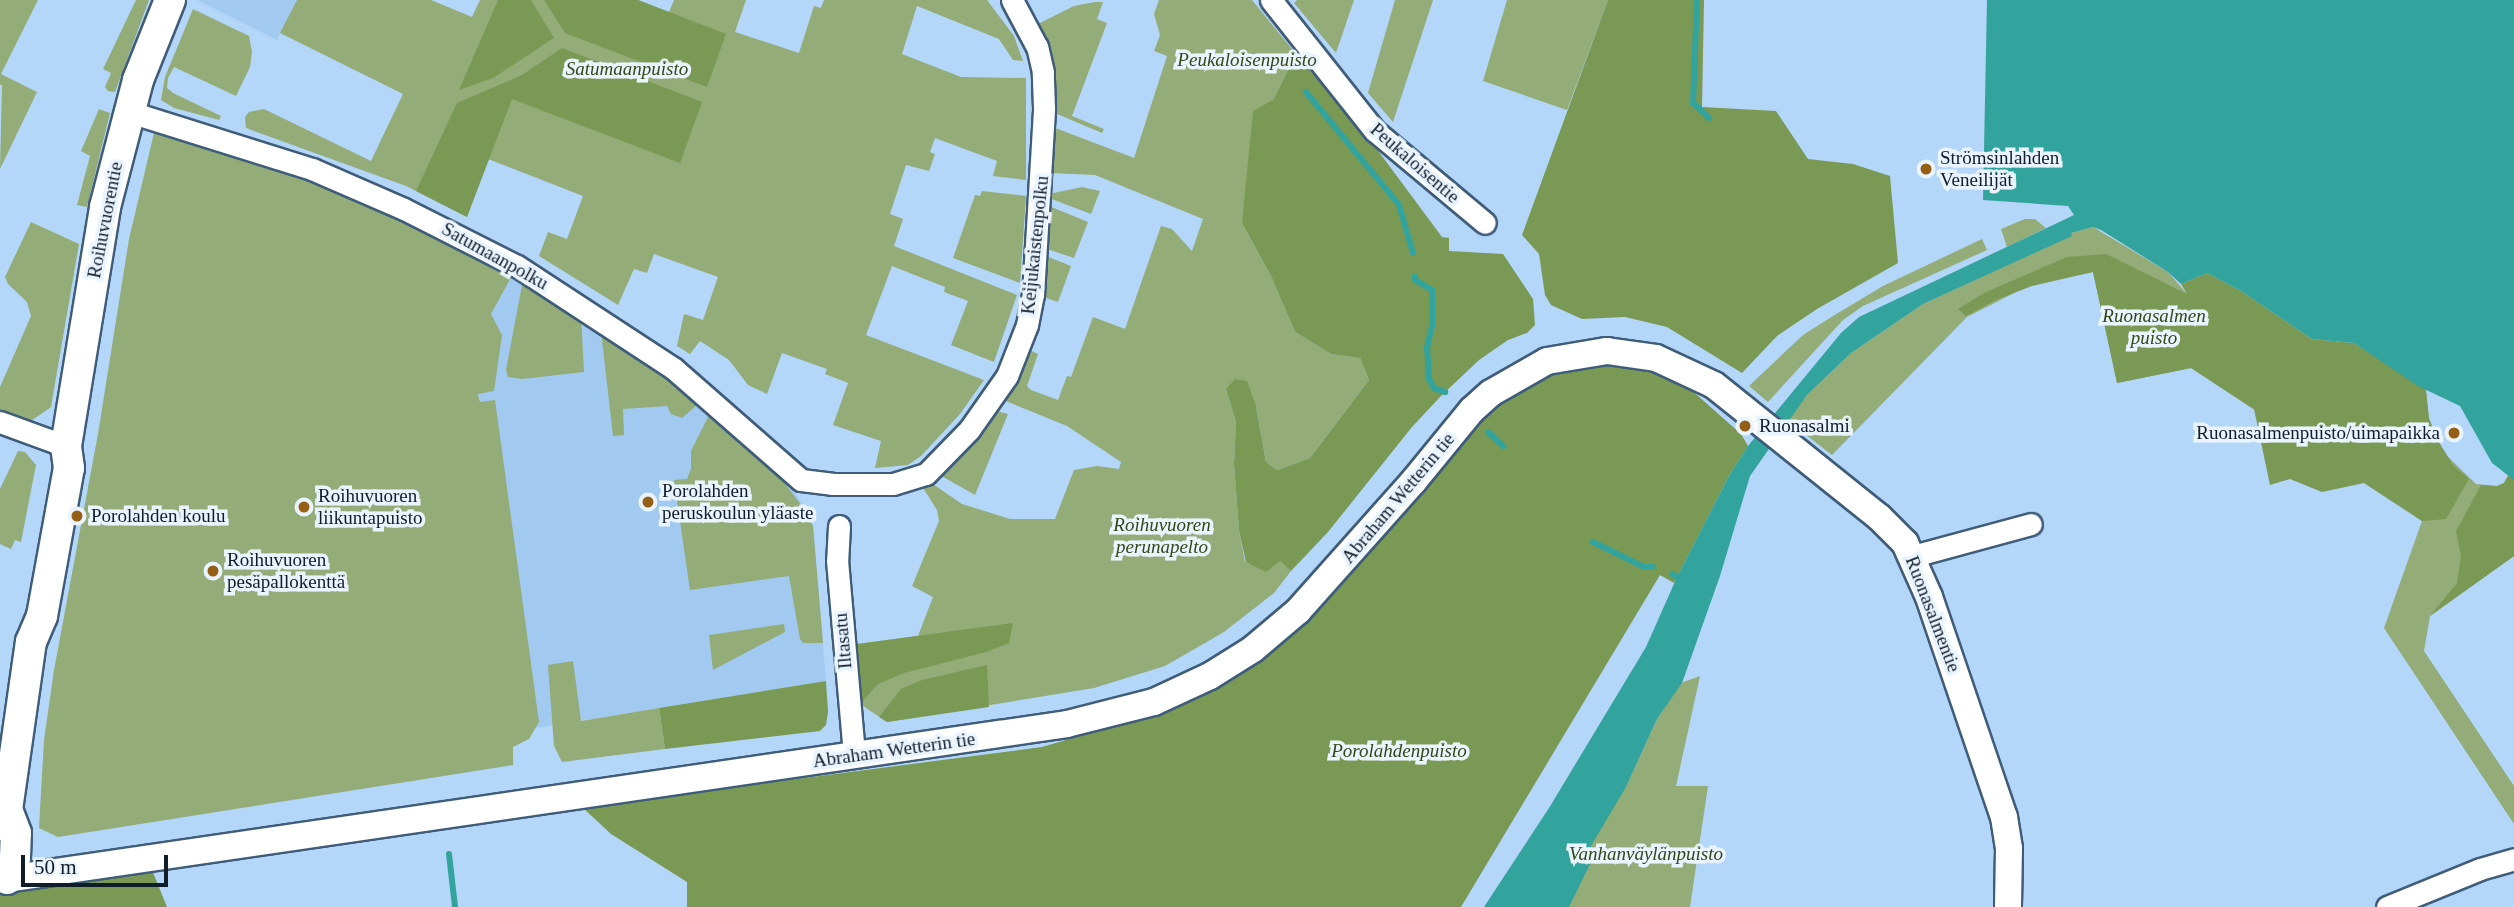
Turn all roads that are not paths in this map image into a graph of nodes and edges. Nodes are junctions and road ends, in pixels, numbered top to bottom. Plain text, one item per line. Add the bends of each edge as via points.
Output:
1 (170, 0) edge
2 (1012, 0) edge
3 (1271, 0) edge
4 (130, 112) junction
5 (1485, 223) dead end
6 (1656, 358) joint
7 (0, 422) edge
8 (66, 446) junction
9 (813, 483) joint
10 (2031, 524) dead end
11 (839, 526) dead end
12 (1913, 556) junction
13 (854, 755) junction
14 (3, 817) edge
15 (2514, 859) edge
16 (2, 876) edge
17 (2008, 907) edge
18 (2387, 907) edge

1 - 4 main road, Roihuvuorentie via 148,50
2 - 9 street, Keijukaistenpolku via 1037,47 1044,108 1033,295 1019,349 993,401 944,460 926,474 893,484
3 - 5 street, Peukaloisentie via 1375,131
4 - 8 main road, Roihuvuorentie via 105,207
4 - 9 street, Satumaanpolku via 312,169 517,266 673,368 797,477
6 - 12 street, Ruonasalmentie via 1697,375 1755,416 1879,517
6 - 13 street, Abraham Wetterin tie via 1607,351 1567,355 1547,361 1491,393 1319,591 1253,649 1210,676 1154,702 1103,717
7 - 8 street
8 - 14 main road, Roihuvuorentie via 52,464 27,616 31,642
10 - 12 street
11 - 13 street, Iltasatu via 838,573
12 - 17 street, Ruonasalmentie via 2004,817 2009,848
13 - 16 street, Abraham Wetterin tie
14 - 16 main road, Roihuvuorentie via 16,833 15,858
15 - 18 street

